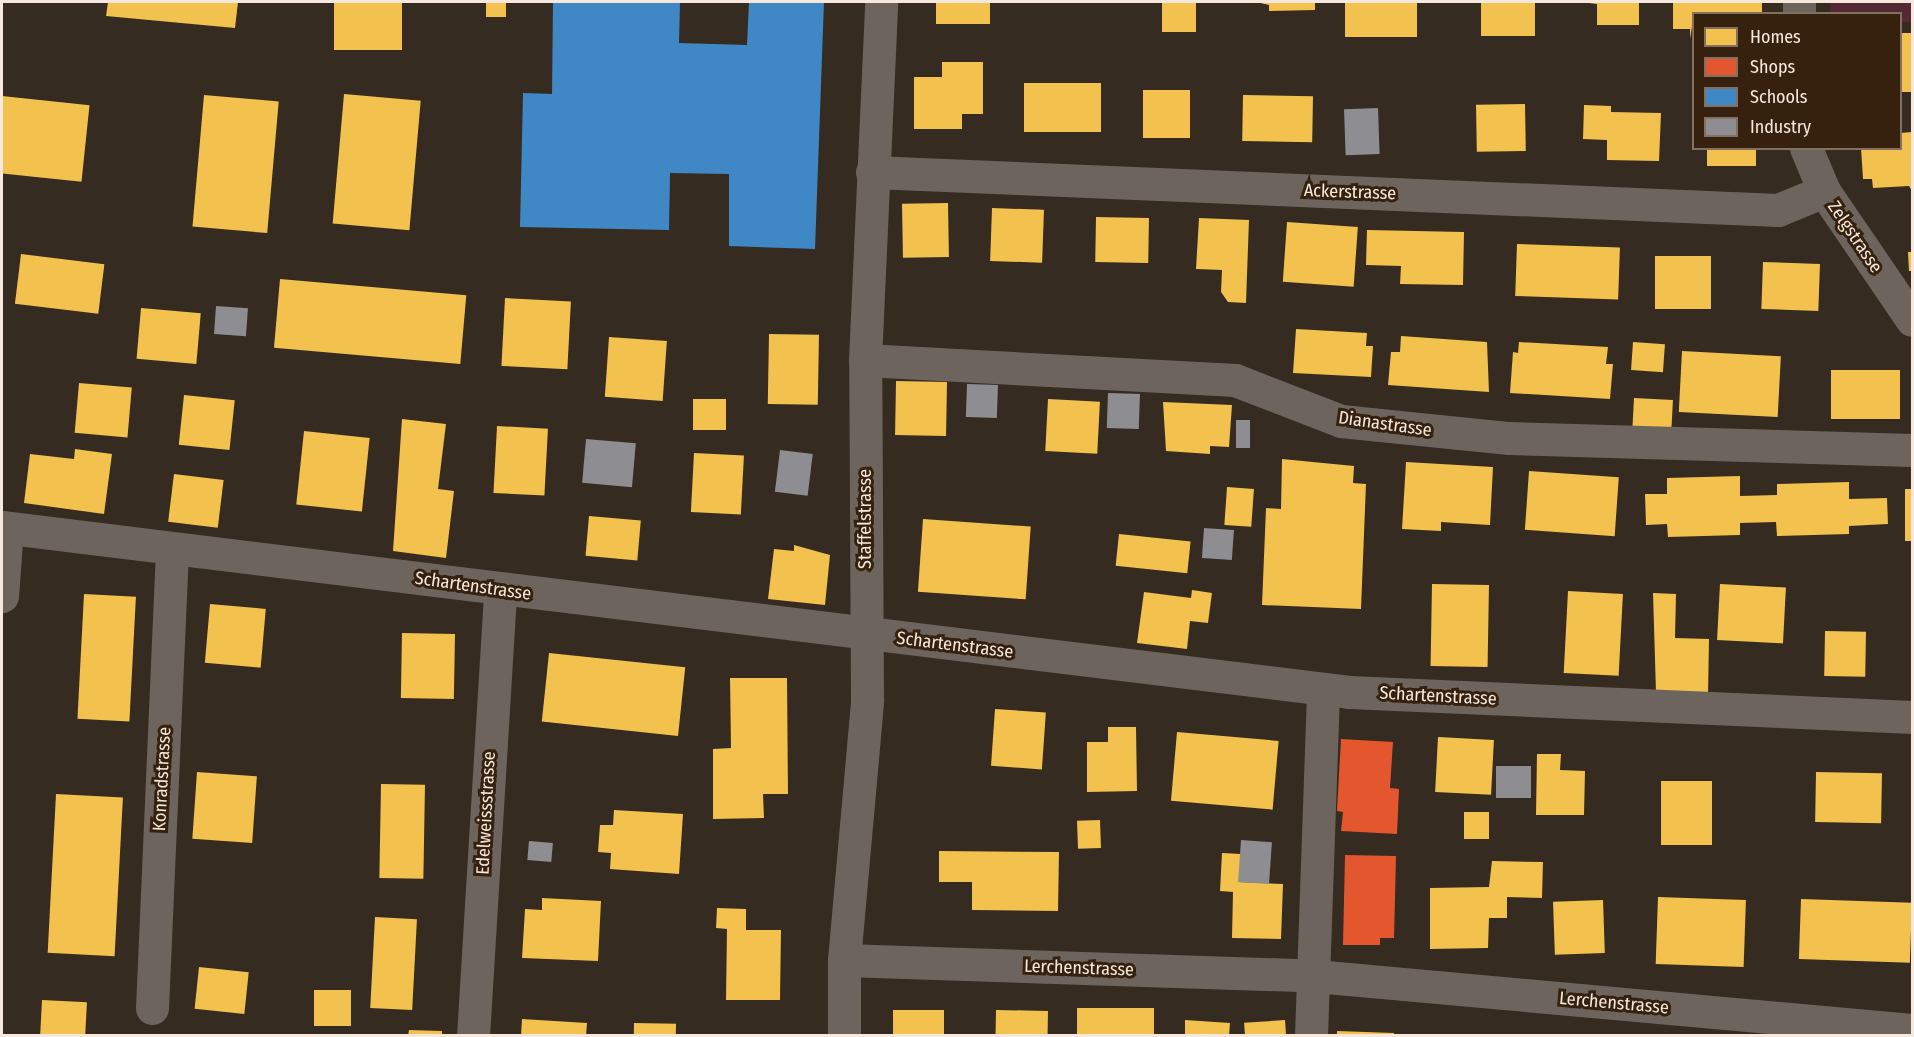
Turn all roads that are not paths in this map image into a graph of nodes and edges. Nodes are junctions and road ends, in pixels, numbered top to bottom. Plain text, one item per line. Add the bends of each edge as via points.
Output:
1 (881, 2) edge
2 (1807, 150) edge
3 (872, 172) junction
4 (1824, 191) junction
5 (1912, 320) edge
6 (865, 360) junction
7 (1912, 450) edge
8 (4, 527) edge
9 (172, 549) junction
10 (500, 590) junction
11 (2, 596) edge
12 (866, 634) junction
13 (1323, 689) junction
14 (1912, 717) edge
15 (844, 960) junction
16 (1315, 976) junction
17 (152, 1008) dead end
18 (1912, 1030) edge
19 (473, 1035) edge
20 (844, 1035) edge
21 (1311, 1035) edge

1 - 3 street, Staffelstrasse
2 - 4 street, Zelgstrasse
3 - 4 street, Ackerstrasse via 1778,210
3 - 6 street, Staffelstrasse
4 - 5 street, Zelgstrasse
6 - 7 street, Dianastrasse via 1235,380 1341,421 1509,438
6 - 12 street, Staffelstrasse
8 - 9 street, Schartenstrasse
8 - 11 street
9 - 10 street, Schartenstrasse
9 - 17 street, Konradstrasse
10 - 12 street, Schartenstrasse
10 - 19 street, Edelweissstrasse
12 - 13 street, Schartenstrasse
12 - 15 street, Staffelstrasse via 867,700
13 - 14 street, Schartenstrasse
13 - 16 street
15 - 16 street, Lerchenstrasse
15 - 20 street, Staffelstrasse
16 - 18 street, Lerchenstrasse
16 - 21 street

